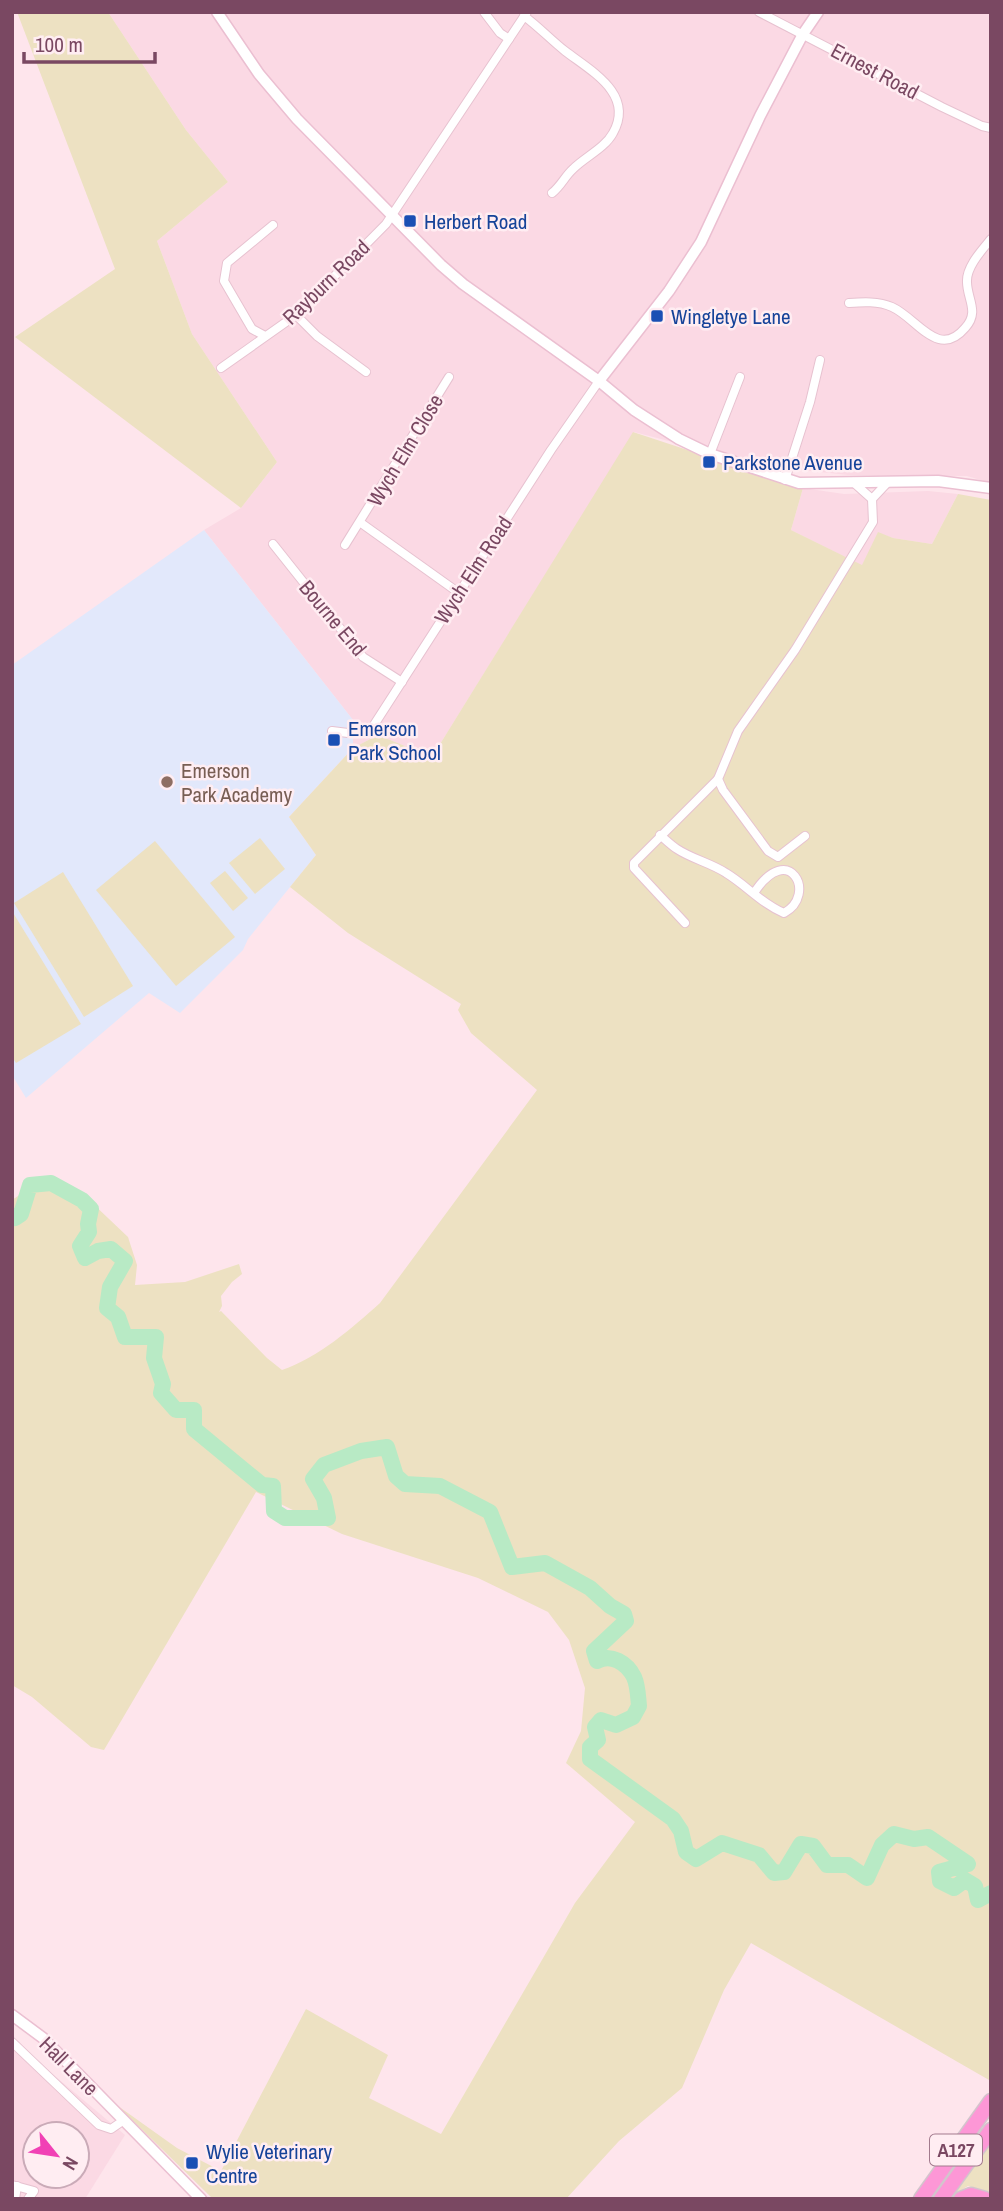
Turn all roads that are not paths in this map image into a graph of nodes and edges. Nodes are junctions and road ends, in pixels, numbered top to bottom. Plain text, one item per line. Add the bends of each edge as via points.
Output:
1 (217, 12) edge
2 (484, 12) edge
3 (759, 12) edge
4 (818, 12) edge
5 (526, 14) edge
6 (803, 34) junction
7 (509, 39) junction
8 (991, 128) edge
9 (552, 193) dead end
10 (391, 214) junction
11 (273, 225) dead end
12 (991, 239) edge
13 (849, 303) dead end
14 (296, 315) junction
15 (265, 336) junction
16 (820, 360) dead end
17 (221, 368) dead end
18 (366, 372) dead end
19 (449, 377) dead end
20 (740, 377) dead end
21 (599, 381) junction
22 (710, 454) junction
23 (785, 480) junction
24 (853, 482) junction
25 (888, 482) junction
26 (991, 488) edge
27 (872, 499) junction
28 (360, 523) junction
29 (273, 544) dead end
30 (345, 545) dead end
31 (459, 593) junction
32 (402, 682) junction
33 (332, 731) dead end
34 (718, 779) junction
35 (660, 835) junction
36 (805, 836) dead end
37 (754, 893) junction
38 (685, 923) dead end
39 (12, 2015) edge
40 (12, 2042) edge
41 (991, 2101) edge
42 (124, 2120) junction
43 (991, 2130) edge
44 (14, 2185) edge
45 (15, 2199) edge
46 (28, 2199) edge
47 (201, 2199) edge
48 (921, 2199) edge
49 (941, 2199) edge
50 (961, 2199) edge
51 (985, 2199) edge

1 - 10 street via 278,97
2 - 7 street
3 - 6 street, Ernest Road
4 - 6 street
5 - 7 street
5 - 9 street via 605,82 620,109 609,139 571,170
6 - 8 street, Ernest Road
6 - 21 street via 701,242
7 - 10 street
10 - 14 street, Rayburn Road
10 - 21 street via 463,284
11 - 15 street via 227,263 224,281 252,329
12 - 13 street via 970,269 966,281 973,305 969,324 958,336 943,340 930,336 891,307 869,301
14 - 15 street, Rayburn Road
14 - 18 street via 317,337
15 - 17 street, Rayburn Road
16 - 23 street
19 - 28 street, Wych Elm Close
20 - 22 street
21 - 22 street via 634,410
21 - 31 street, Wych Elm Road
22 - 23 street
23 - 24 street
24 - 25 street
24 - 27 street
25 - 26 street via 938,481
25 - 27 street
27 - 34 street via 873,522 738,731
28 - 30 street, Wych Elm Close
28 - 31 street, Wych Elm Close
29 - 32 street, Bourne End via 363,657
31 - 32 street, Wych Elm Road
32 - 33 street, Wych Elm Road via 372,727 348,733
34 - 35 street
34 - 36 street via 768,851 778,857
35 - 37 street
35 - 38 street via 634,868
37 - 37 street via 784,913 794,908 800,884 792,873 775,869
39 - 42 street, Hall Lane via 43,2038
40 - 42 street, Hall Lane via 99,2125 111,2129
41 - 48 highway, A127
42 - 47 street, Hall Lane
43 - 49 highway, A127
44 - 45 street
44 - 46 street via 34,2191
50 - 51 highway via 971,2195

